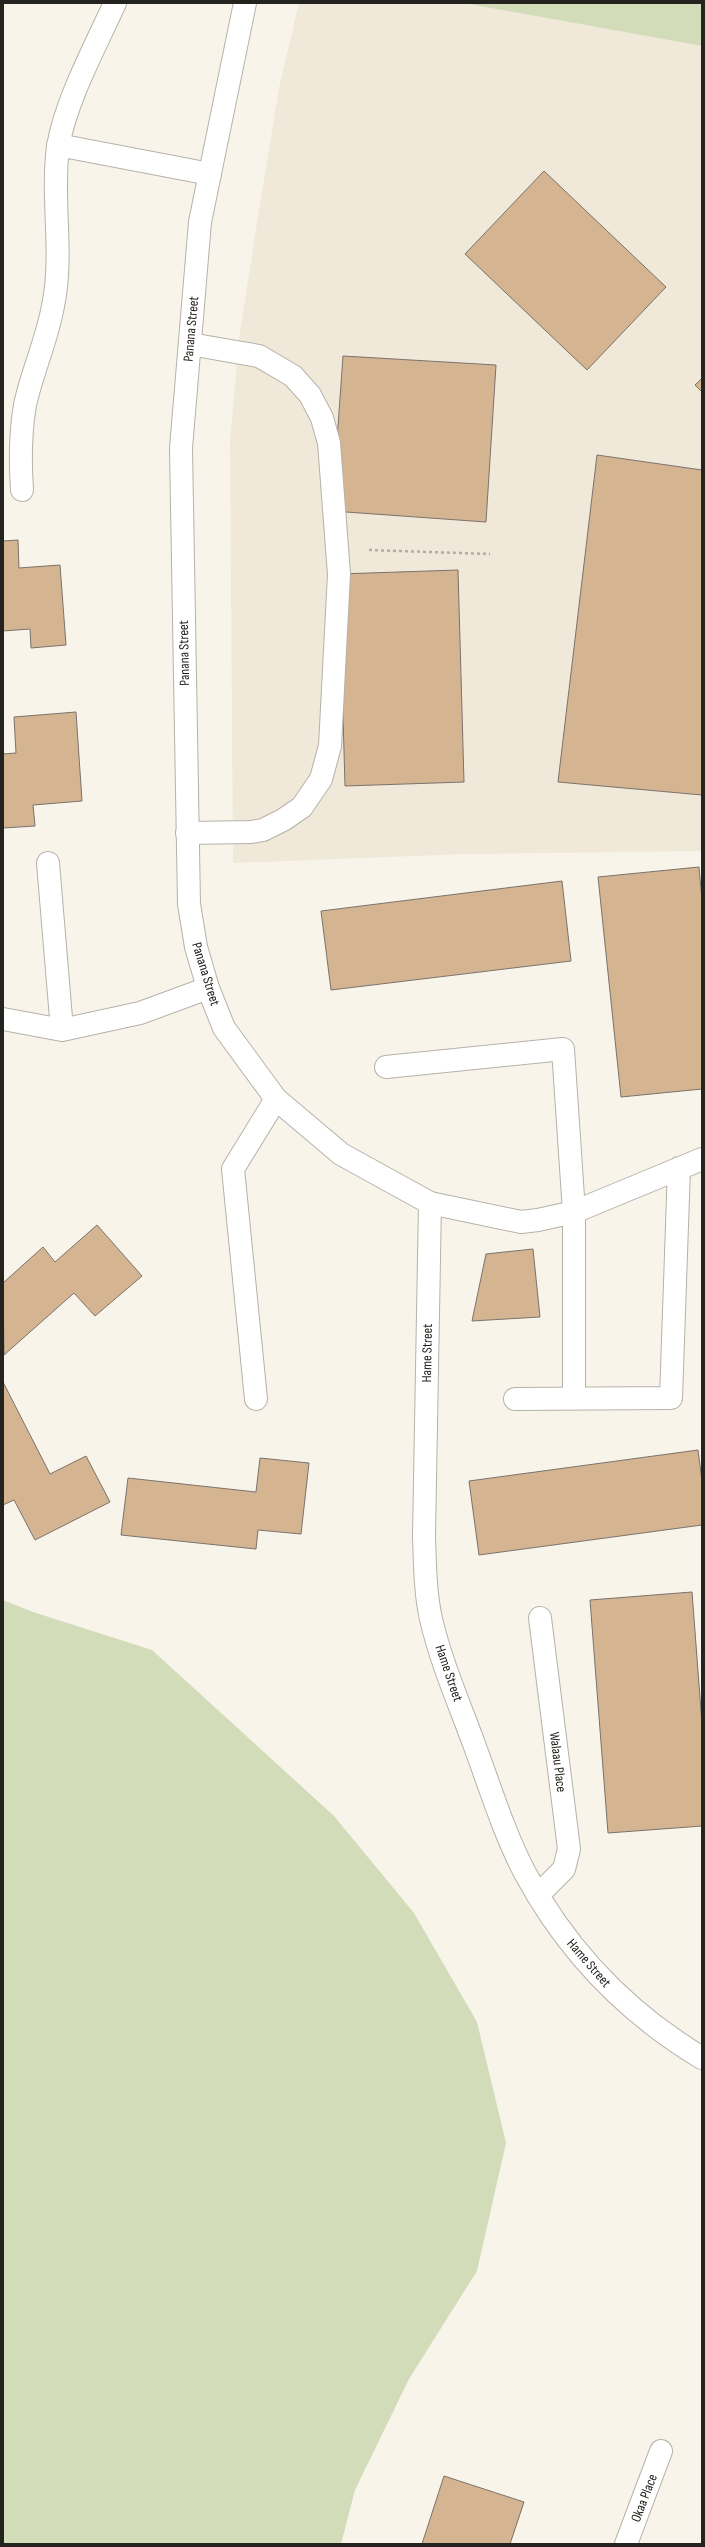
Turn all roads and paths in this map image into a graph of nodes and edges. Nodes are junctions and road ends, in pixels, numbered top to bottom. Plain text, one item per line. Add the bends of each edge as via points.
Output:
1 (115, 3) edge
2 (245, 3) edge
3 (58, 145) junction
4 (210, 174) junction
5 (190, 344) junction
6 (22, 490) dead end
7 (336, 550) junction
8 (490, 554) dead end
9 (187, 833) junction
10 (48, 863) dead end
11 (208, 988) junction
12 (3, 1019) edge
13 (62, 1030) junction
14 (386, 1066) dead end
15 (276, 1099) junction
16 (702, 1159) edge
17 (679, 1168) junction
18 (430, 1203) junction
19 (574, 1212) junction
20 (256, 1399) dead end
21 (515, 1399) dead end
22 (574, 1399) junction
23 (540, 1618) dead end
24 (538, 1895) junction
25 (702, 2058) edge
26 (661, 2451) dead end
27 (626, 2544) edge

1 - 3 street via 71,104
2 - 4 street, Panana Street
3 - 4 street
3 - 6 street via 54,194 58,269 54,306 26,404 20,461
4 - 5 street, Panana Street via 200,222
5 - 7 street via 260,356 293,376 310,396 322,418 329,443
5 - 9 street, Panana Street via 181,448
7 - 8 path
7 - 9 street via 339,574 330,746 321,779 302,806 263,830
9 - 11 street, Panana Street via 189,904 196,947
10 - 13 street
11 - 13 street via 140,1013
11 - 15 street, Panana Street via 224,1028
12 - 13 street
14 - 19 street via 563,1048
15 - 18 street, Panana Street via 341,1154
15 - 20 street via 234,1169
16 - 17 street, Panana Street
17 - 19 street, Panana Street
17 - 22 street via 671,1398
18 - 19 street, Panana Street via 521,1222
18 - 24 street, Hame Street via 424,1536 425,1578 431,1618 442,1658 503,1822
19 - 22 street
21 - 22 street
23 - 24 street, Walaau Place via 568,1849 564,1869
24 - 25 street, Hame Street via 587,1965 627,2004 670,2039
26 - 27 street, Okaa Place

